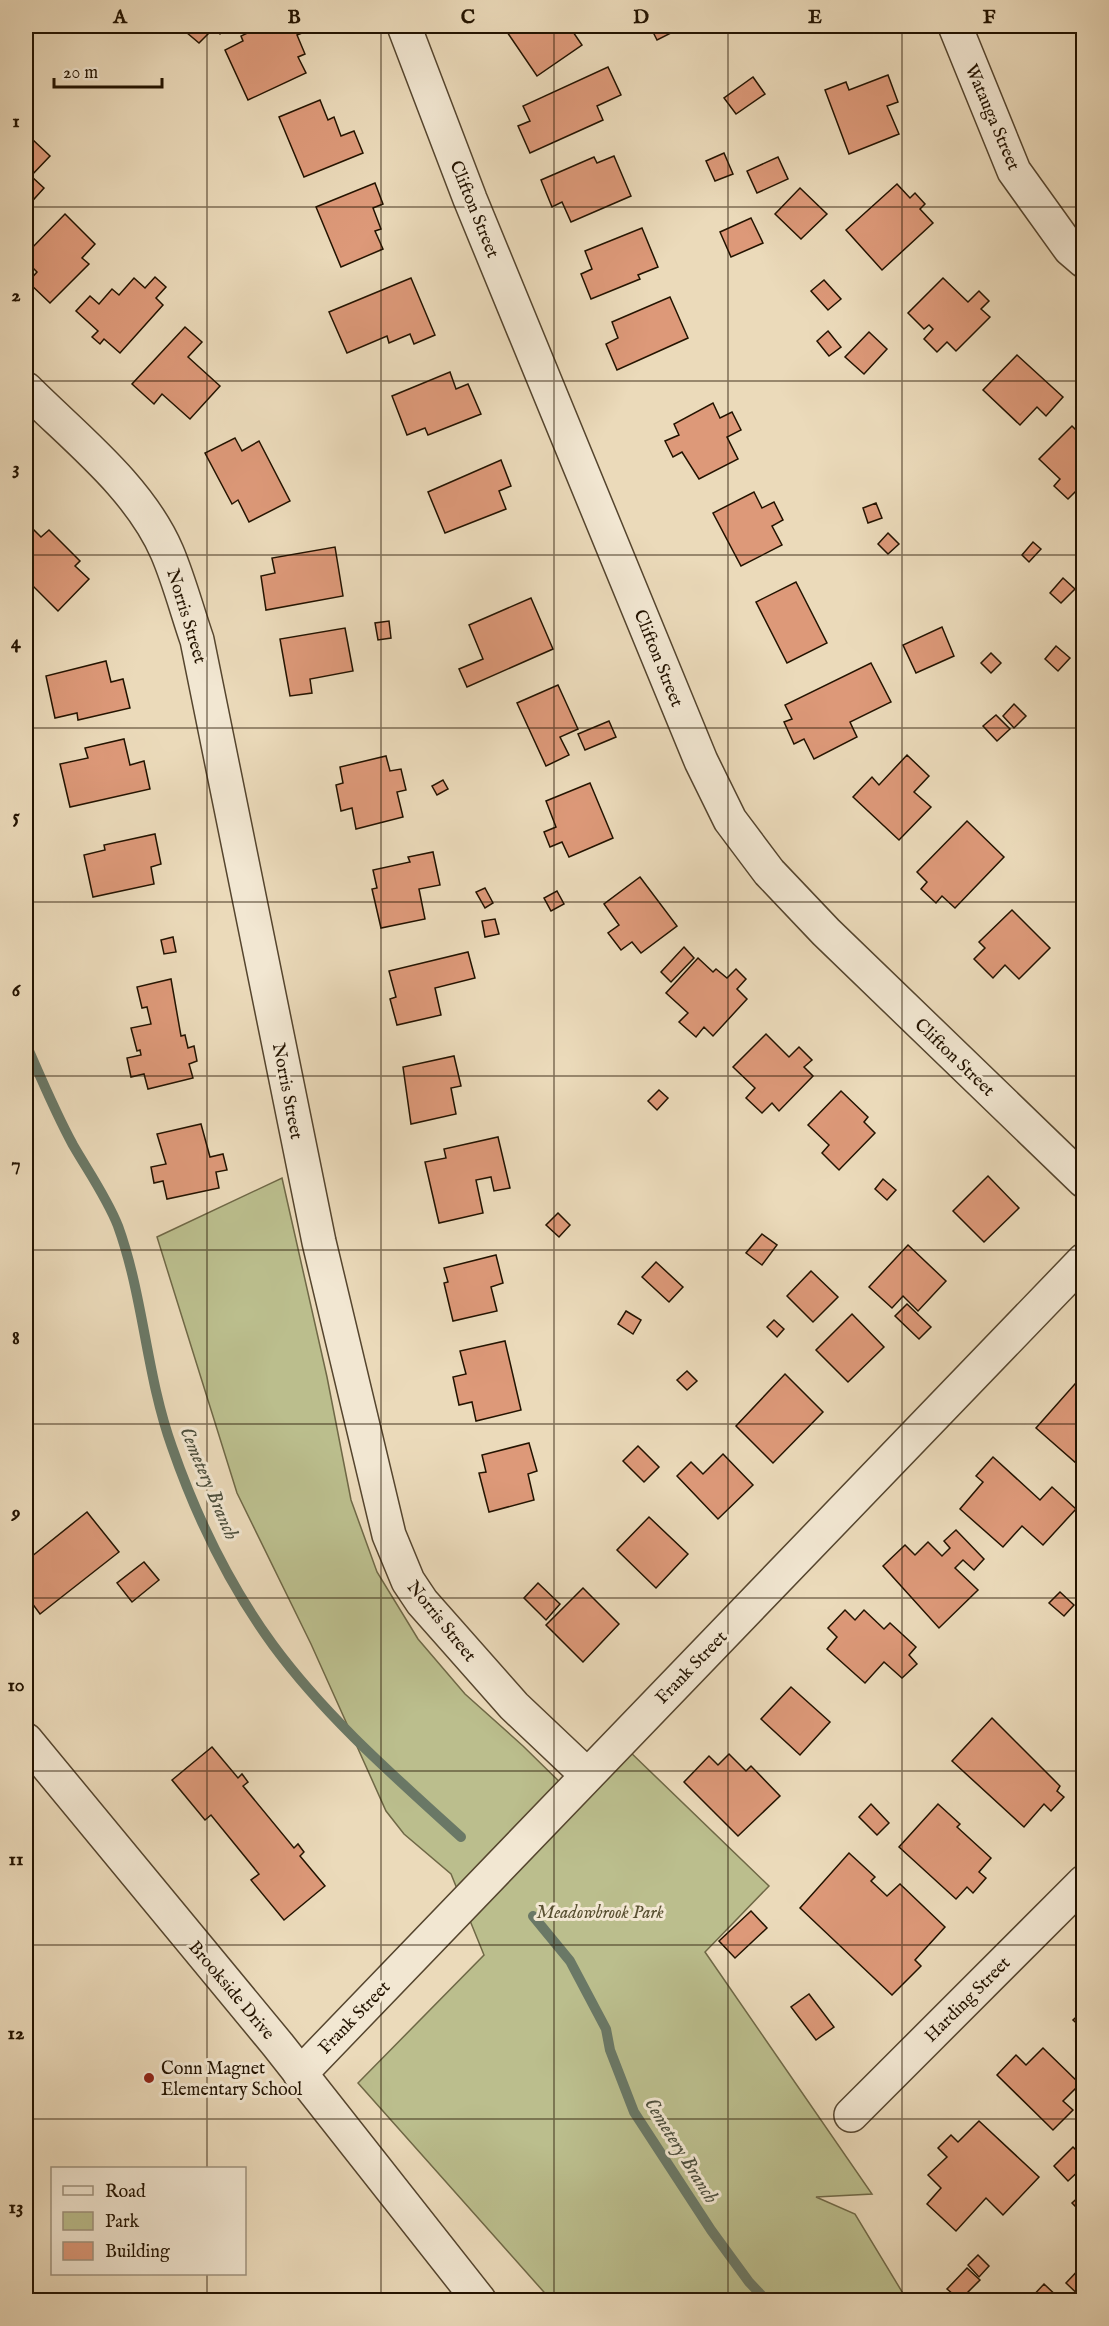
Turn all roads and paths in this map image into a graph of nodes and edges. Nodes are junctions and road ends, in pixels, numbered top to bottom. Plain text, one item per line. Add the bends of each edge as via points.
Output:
1 (404, 26) edge
2 (955, 26) edge
3 (1083, 261) edge
4 (26, 389) edge
5 (1083, 1180) edge
6 (1083, 1260) edge
7 (26, 1740) edge
8 (587, 1775) junction
9 (1083, 1882) edge
10 (300, 2074) junction
11 (851, 2115) dead end
12 (478, 2301) edge

1 - 5 street, Clifton Street via 483,231 701,761 730,820 769,872 826,932
2 - 3 street, Watauga Street via 1014,171 1070,249
4 - 8 street, Norris Street via 139,505 167,551 197,640 319,1242 389,1535 408,1581 422,1602 514,1706
6 - 8 street, Frank Street
7 - 10 street, Brookside Drive
8 - 10 street, Frank Street
9 - 11 street, Harding Street
10 - 12 street, Brookside Drive

